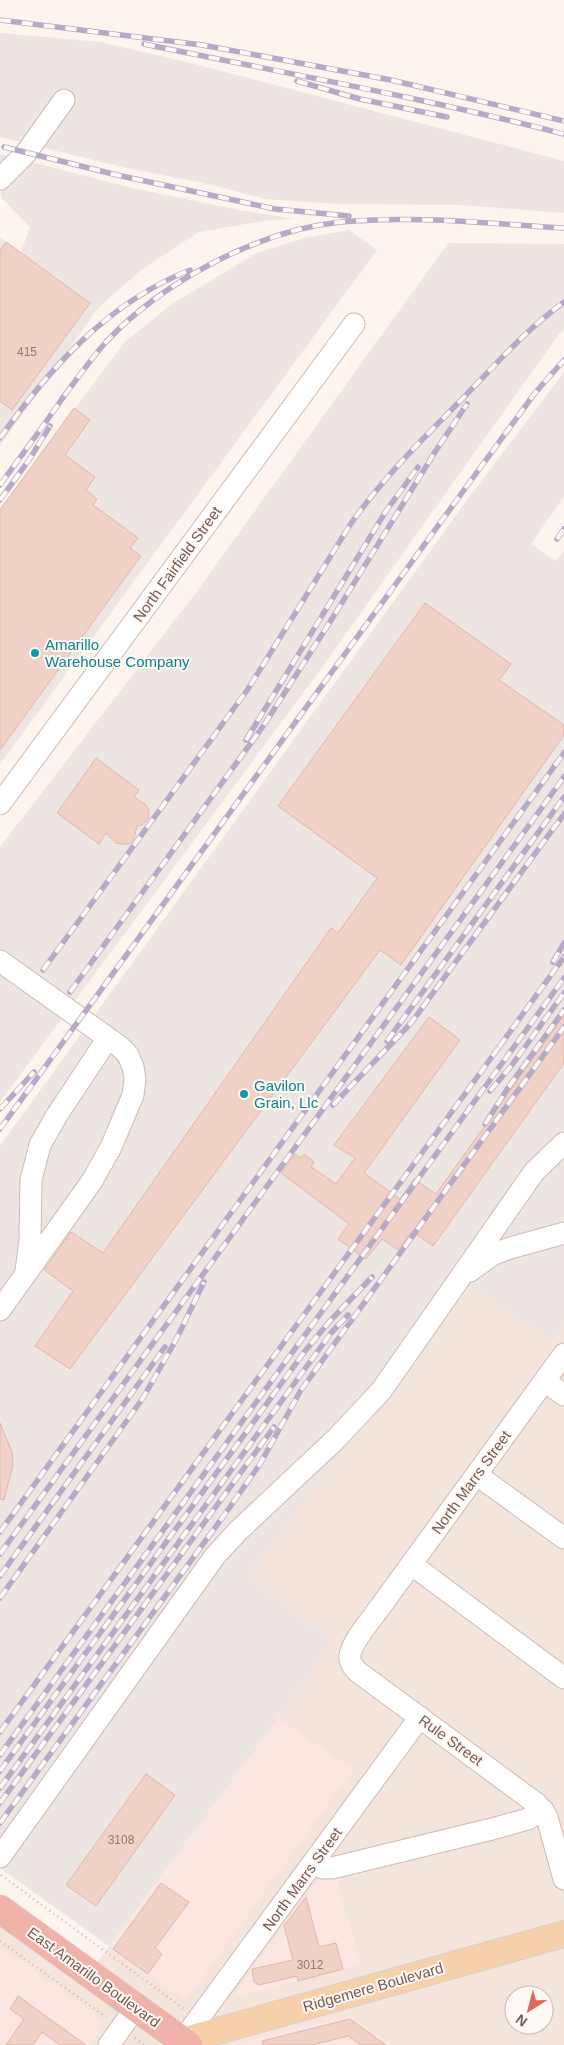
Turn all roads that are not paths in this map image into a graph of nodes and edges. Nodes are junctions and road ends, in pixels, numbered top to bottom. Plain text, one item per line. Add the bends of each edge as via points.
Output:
1 (64, 100) dead end
2 (0, 179) edge
3 (354, 324) dead end
4 (0, 804) edge
5 (0, 961) edge
6 (108, 1038) junction
7 (564, 1143) edge
8 (564, 1233) edge
9 (26, 1274) junction
10 (458, 1280) junction
11 (0, 1310) edge
12 (564, 1354) edge
13 (545, 1381) junction
14 (564, 1395) edge
15 (477, 1475) junction
16 (564, 1538) edge
17 (411, 1564) junction
18 (378, 1610) joint
19 (564, 1678) edge
20 (420, 1717) junction
21 (543, 1810) junction
22 (0, 1857) edge
23 (313, 1864) junction
24 (564, 1879) edge
25 (0, 1909) edge
26 (564, 1934) edge
27 (136, 2007) junction
28 (185, 2043) edge
29 (109, 2045) edge

1 - 2 street via 26,153
3 - 4 street, North Fairfield Street
5 - 6 street
6 - 9 street via 40,1145 31,1180
6 - 9 street via 128,1055 135,1079 133,1095 92,1181
7 - 10 street via 534,1172
8 - 10 street via 492,1255
9 - 11 street
10 - 22 street via 381,1391 216,1556
12 - 13 street, North Marrs Street
13 - 14 street
13 - 15 street, North Marrs Street
15 - 16 street
15 - 17 street, North Marrs Street
17 - 18 street, North Marrs Street
17 - 19 street
18 - 20 street, Rule Street via 350,1650 349,1658 358,1672
20 - 21 street, Rule Street
20 - 23 street, North Marrs Street
21 - 23 street via 528,1819 440,1843 332,1868
21 - 24 street, Rule Street
23 - 28 street, North Marrs Street
25 - 27 highway, East Amarillo Boulevard
26 - 28 main road, Ridgemere Boulevard
27 - 28 highway, East Amarillo Boulevard
27 - 29 street

